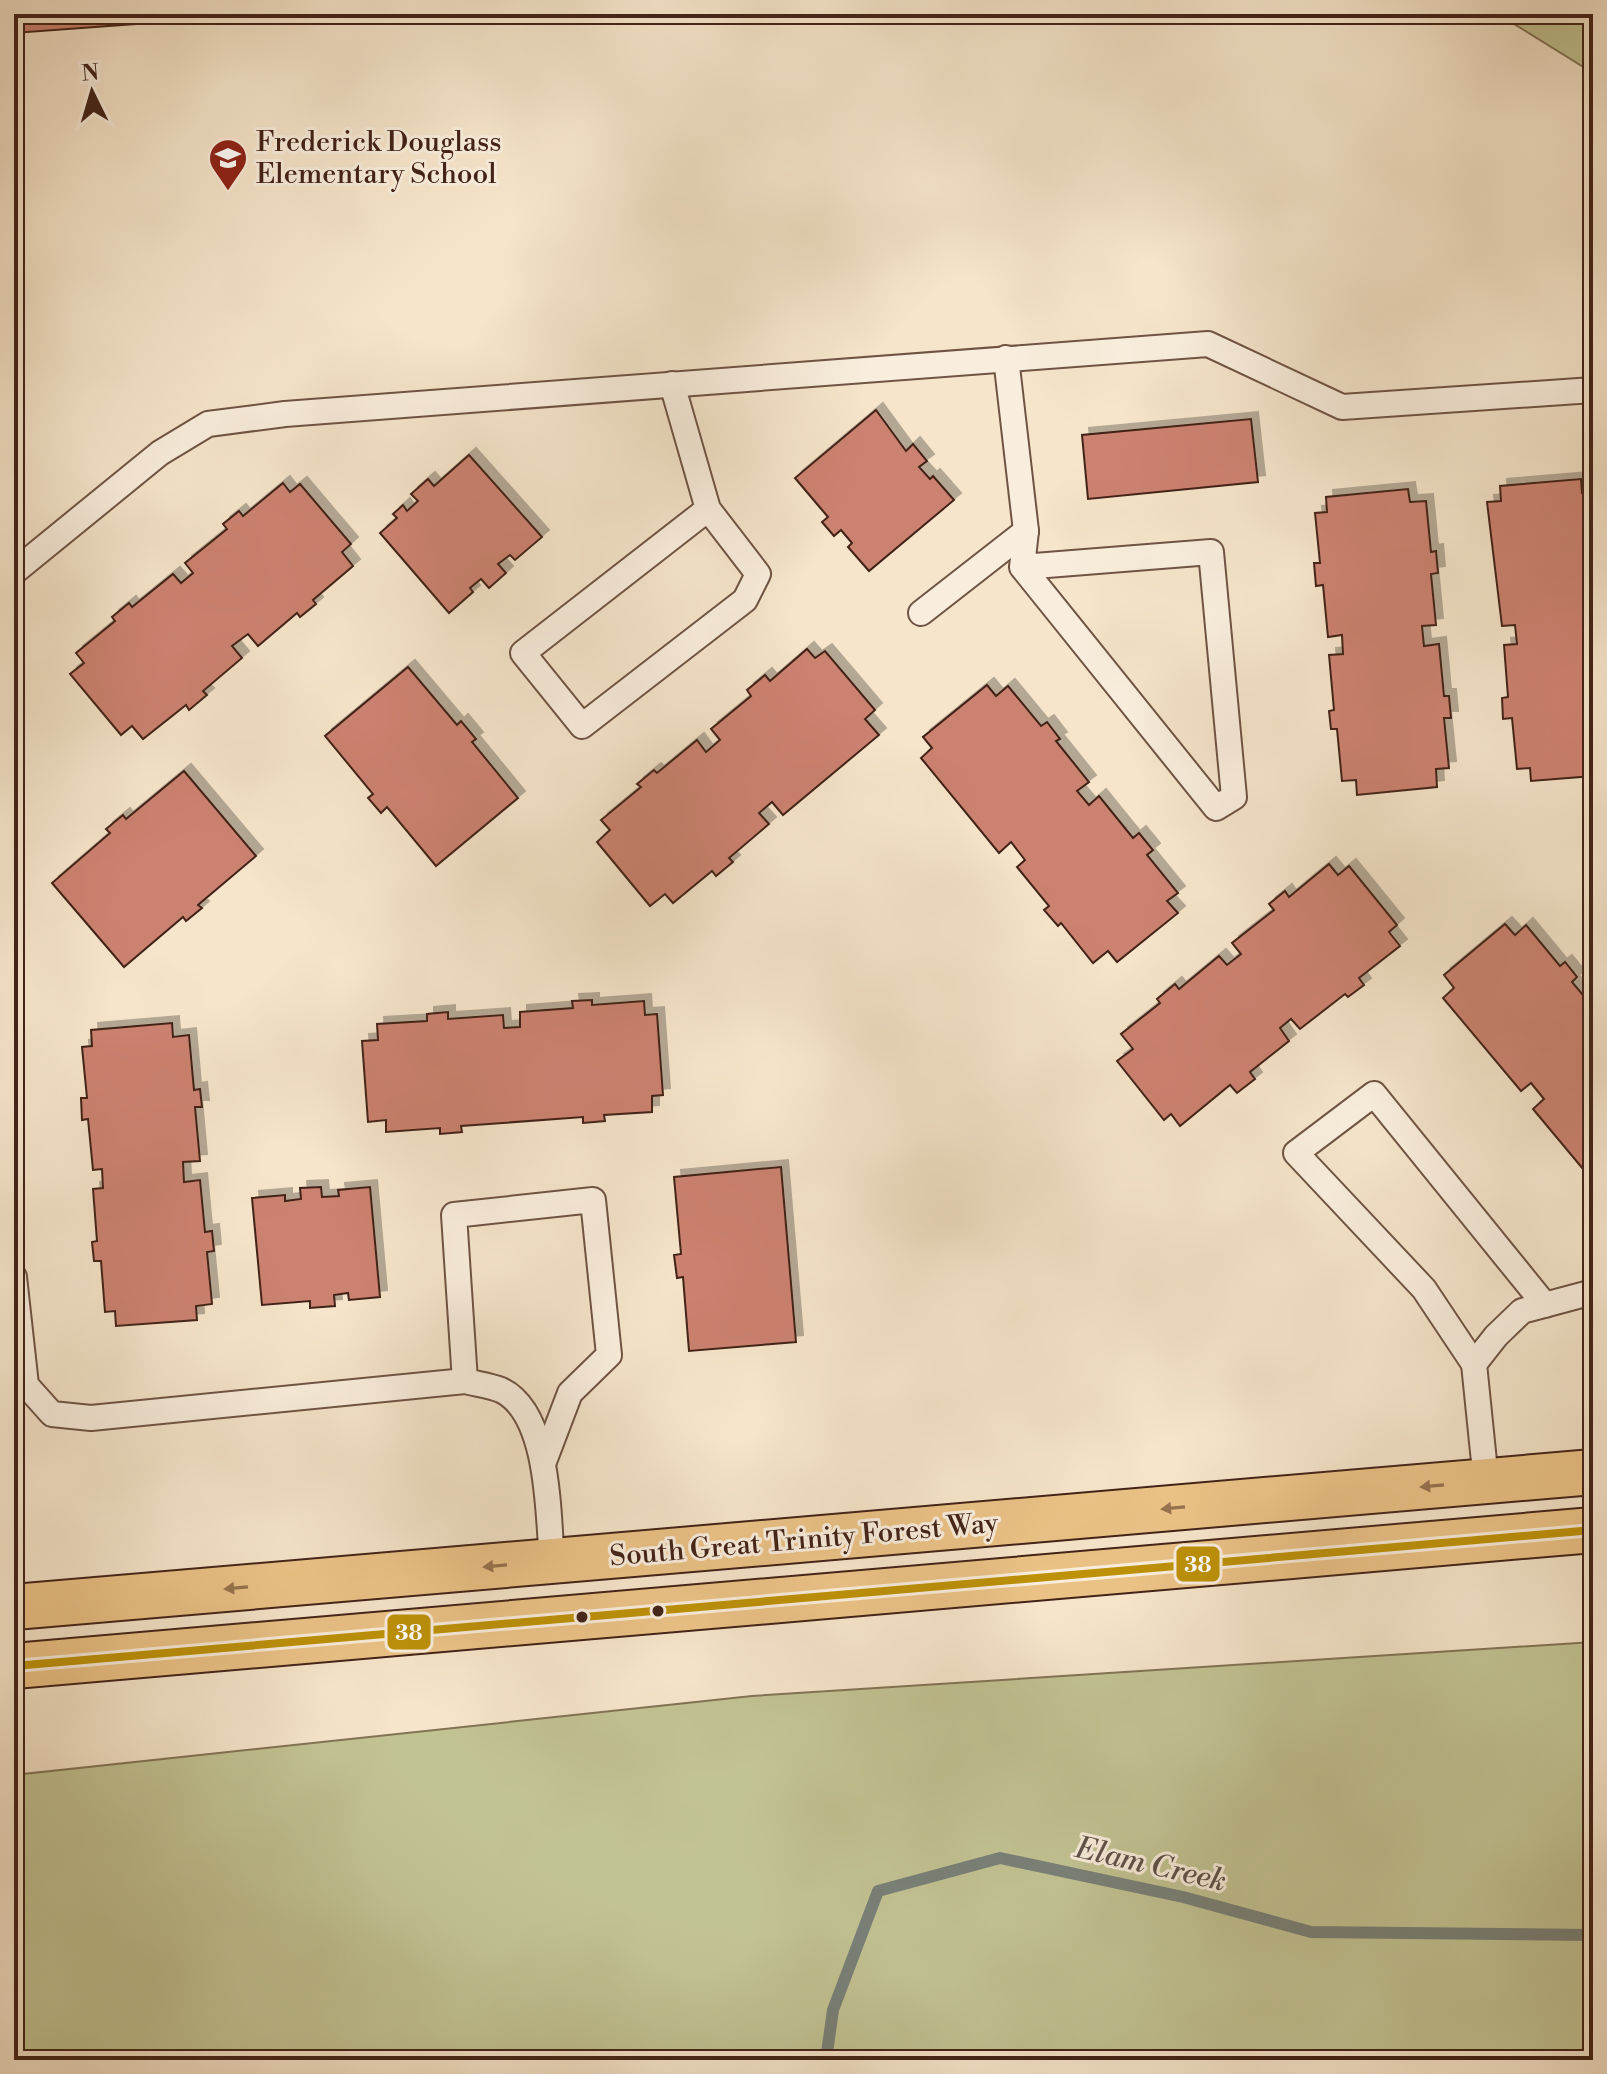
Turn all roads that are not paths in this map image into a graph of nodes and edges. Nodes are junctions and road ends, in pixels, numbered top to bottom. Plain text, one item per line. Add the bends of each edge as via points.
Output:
1 (1006, 358) junction
2 (672, 384) junction
3 (1593, 390) edge
4 (708, 509) junction
5 (1026, 531) junction
6 (1022, 567) junction
7 (14, 572) edge
8 (921, 613) dead end
9 (14, 1277) edge
10 (1593, 1292) edge
11 (1545, 1305) junction
12 (1474, 1364) junction
13 (465, 1381) junction
14 (543, 1464) junction
15 (1593, 1472) edge
16 (1486, 1481) junction
17 (1593, 1530) edge
18 (552, 1562) junction
19 (14, 1607) edge
20 (14, 1666) edge

1 - 2 lane
1 - 3 lane via 1208,344 1342,407
1 - 5 lane
2 - 4 lane
2 - 7 lane via 208,424 160,453
4 - 4 lane via 523,653 582,726 745,600 758,574
5 - 6 lane
5 - 8 lane
6 - 6 lane via 1211,552 1234,797 1216,808
9 - 13 lane via 26,1385 52,1414 91,1418
10 - 11 lane
11 - 12 lane via 1522,1311
11 - 12 lane via 1374,1094 1296,1153 1424,1289
12 - 16 lane
13 - 14 lane via 503,1391 530,1418
13 - 14 lane via 454,1215 593,1200 609,1355 570,1393
14 - 18 lane
15 - 16 main road, South Great Trinity Forest Way
16 -> 18 main road, South Great Trinity Forest Way
17 - 20 main road, South Great Trinity Forest Way
18 -> 19 main road, South Great Trinity Forest Way

